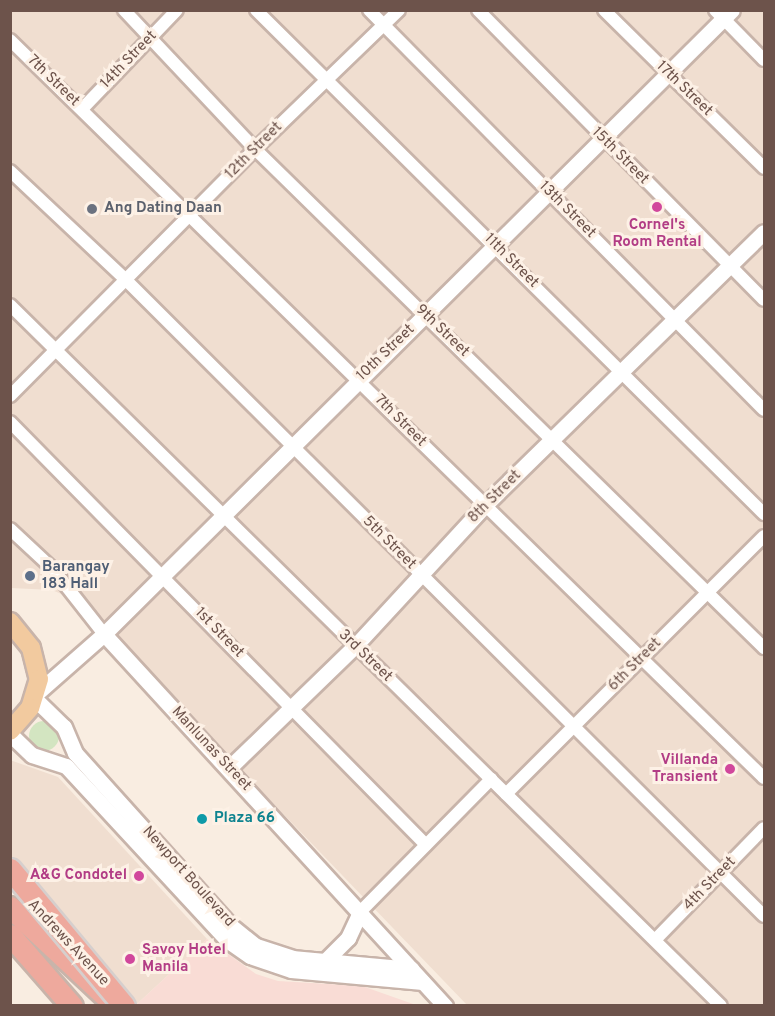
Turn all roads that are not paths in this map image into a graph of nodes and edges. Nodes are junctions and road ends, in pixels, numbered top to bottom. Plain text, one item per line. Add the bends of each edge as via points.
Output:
1 (124, 10) edge
2 (177, 10) edge
3 (256, 10) edge
4 (369, 10) edge
5 (399, 10) edge
6 (478, 10) edge
7 (604, 10) edge
8 (724, 13) edge
9 (384, 26) junction
10 (151, 36) junction
11 (10, 40) edge
12 (765, 60) edge
13 (668, 74) junction
14 (327, 79) junction
15 (81, 109) junction
16 (603, 139) junction
17 (255, 149) junction
18 (765, 168) edge
19 (10, 171) edge
20 (549, 192) junction
21 (190, 216) junction
22 (765, 231) edge
23 (496, 246) junction
24 (730, 265) junction
25 (126, 280) junction
26 (765, 300) edge
27 (10, 305) edge
28 (426, 314) junction
29 (674, 318) junction
30 (57, 350) junction
31 (621, 373) junction
32 (358, 380) junction
33 (10, 396) edge
34 (765, 410) edge
35 (10, 422) edge
36 (553, 439) junction
37 (292, 446) junction
38 (485, 505) junction
39 (765, 514) edge
40 (222, 516) junction
41 (10, 529) edge
42 (765, 537) edge
43 (421, 575) junction
44 (162, 576) junction
45 (708, 593) junction
46 (10, 622) edge
47 (104, 634) junction
48 (355, 646) junction
49 (765, 648) edge
50 (642, 658) junction
51 (37, 695) junction
52 (292, 708) junction
53 (574, 727) junction
54 (10, 732) edge
55 (67, 741) junction
56 (47, 759) junction
57 (230, 767) junction
58 (765, 777) edge
59 (491, 779) junction
60 (506, 794) junction
61 (765, 828) edge
62 (426, 845) junction
63 (10, 869) edge
64 (721, 873) junction
65 (10, 881) edge
66 (10, 907) edge
67 (360, 912) junction
68 (765, 916) edge
69 (10, 930) edge
70 (10, 935) edge
71 (655, 940) junction
72 (327, 959) junction
73 (411, 969) junction
74 (422, 982) junction
75 (72, 1005) edge
76 (77, 1005) edge
77 (116, 1005) edge
78 (125, 1005) edge
79 (445, 1005) edge
80 (721, 1005) edge

1 - 10 street, 9th Street
2 - 10 street, 14th Street
3 - 14 street, 11th Street
4 - 9 street, 13th Street
5 - 9 street, 12th Street
6 - 16 street, 15th Street
7 - 13 street, 17th Street
8 - 12 street
8 - 13 street, 10th Street
9 - 14 street, 12th Street
9 - 20 street, 13th Street
10 - 15 street, 14th Street
10 - 17 street, 9th Street
11 - 15 street, 7th Street
13 - 16 street, 10th Street
13 - 18 street, 17th Street
14 - 17 street, 12th Street
14 - 23 street, 11th Street
15 - 21 street, 7th Street
16 - 20 street, 10th Street
16 - 24 street, 15th Street
17 - 21 street, 12th Street
17 - 28 street, 9th Street
19 - 25 street, 5th Street
20 - 23 street, 10th Street
20 - 29 street, 13th Street
21 - 25 street, 12th Street
21 - 32 street, 7th Street
22 - 24 street, 8th Street
23 - 28 street, 10th Street
23 - 31 street, 11th Street
24 - 26 street, 15th Street
24 - 29 street, 8th Street
25 - 30 street, 12th Street
25 - 37 street, 5th Street
27 - 30 street, 3rd Street
28 - 32 street, 10th Street
28 - 36 street, 9th Street
29 - 31 street, 8th Street
29 - 34 street, 13th Street
30 - 33 street, 12th Street
30 - 40 street, 3rd Street
31 - 36 street, 8th Street
31 - 39 street, 11th Street
32 - 37 street, 10th Street
32 - 38 street, 7th Street
35 - 44 street, 1st Street
36 - 38 street, 8th Street
36 - 45 street, 9th Street
37 - 40 street, 10th Street
37 - 43 street, 5th Street
38 - 43 street, 8th Street
38 - 50 street, 7th Street
40 - 44 street, 10th Street
40 - 48 street, 3rd Street
41 - 47 street, Manlunas Street via 52,568
42 - 45 street, 6th Street
43 - 48 street, 8th Street
43 - 53 street, 5th Street
44 - 47 street, 10th Street
44 - 52 street, 1st Street
45 - 49 street, 9th Street
45 - 50 street, 6th Street
46 - 51 main road via 26,638 35,657
47 - 51 street, 10th Street
47 - 57 street, Manlunas Street
48 - 52 street, 8th Street
48 - 59 street, 3rd Street
50 - 53 street, 6th Street
50 - 58 street, 7th Street
51 - 54 main road
51 - 55 street, Newport Boulevard via 64,727
52 - 57 street, 8th Street
52 - 62 street, 1st Street
53 - 60 street, 6th Street
53 - 64 street, 5th Street
54 - 56 street, Newport Boulevard via 32,755
55 - 56 street via 60,753
55 - 72 street, Newport Boulevard via 231,926 256,946 275,953
56 - 74 street, Newport Boulevard via 66,766 227,940 250,956 291,970
57 - 67 street, Manlunas Street
59 - 60 street, 3rd Street
59 - 62 street
60 - 71 street, 3rd Street
61 - 64 street, 4th Street
62 - 67 street
63 - 78 highway, bridge
64 - 68 street, 5th Street
64 - 71 street, 4th Street
65 - 78 main road, Andrews Avenue
66 - 77 highway
67 - 72 street via 348,938
67 - 73 street, Manlunas Street
69 - 76 main road
70 - 75 highway
71 - 80 street, 3rd Street
72 - 73 street, Newport Boulevard
73 - 74 street
74 - 79 street

